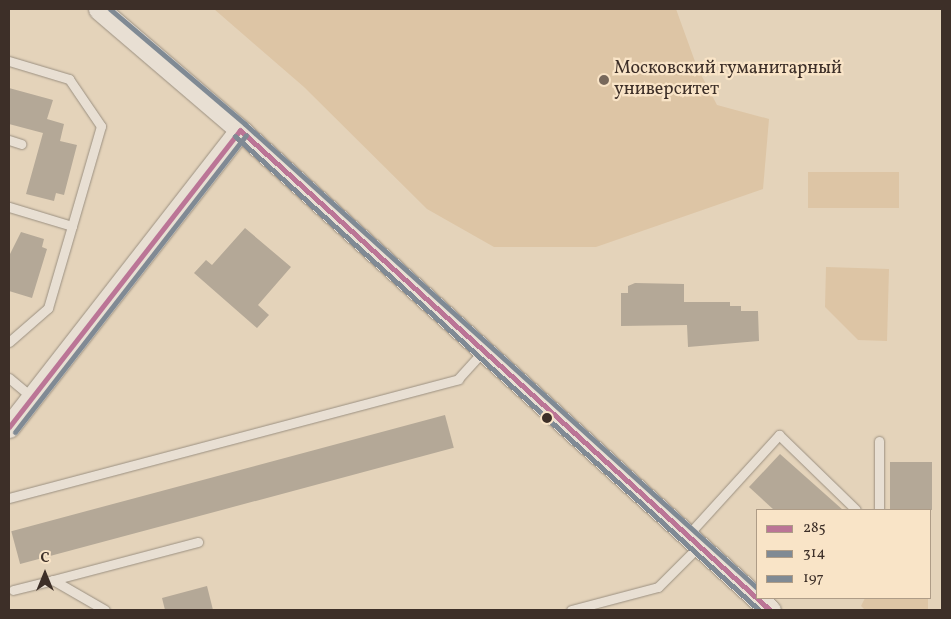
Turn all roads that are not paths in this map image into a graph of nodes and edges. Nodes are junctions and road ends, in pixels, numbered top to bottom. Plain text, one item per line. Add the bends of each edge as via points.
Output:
1 (99, 9) edge
2 (9, 61) edge
3 (240, 130) junction
4 (9, 140) edge
5 (21, 144) dead end
6 (9, 207) edge
7 (72, 226) junction
8 (9, 342) edge
9 (483, 352) junction
10 (9, 378) edge
11 (32, 397) junction
12 (9, 427) edge
13 (879, 441) dead end
14 (9, 498) edge
15 (855, 509) edge
16 (880, 509) edge
17 (693, 541) junction
18 (198, 542) dead end
19 (54, 580) junction
20 (10, 591) edge
21 (756, 597) edge
22 (758, 599) edge
23 (105, 610) edge
24 (571, 610) edge
25 (770, 610) edge

1 - 3 street
2 - 7 lane via 69,79 101,126
3 - 9 street
3 - 11 street
4 - 5 lane
6 - 7 lane
7 - 8 lane via 48,308
9 - 14 lane via 458,378
9 - 17 street
10 - 11 lane
11 - 12 street
13 - 16 lane
15 - 17 lane via 779,435
17 - 21 street
17 - 24 lane via 658,587
18 - 19 lane
19 - 20 lane
19 - 23 lane
22 - 25 street

